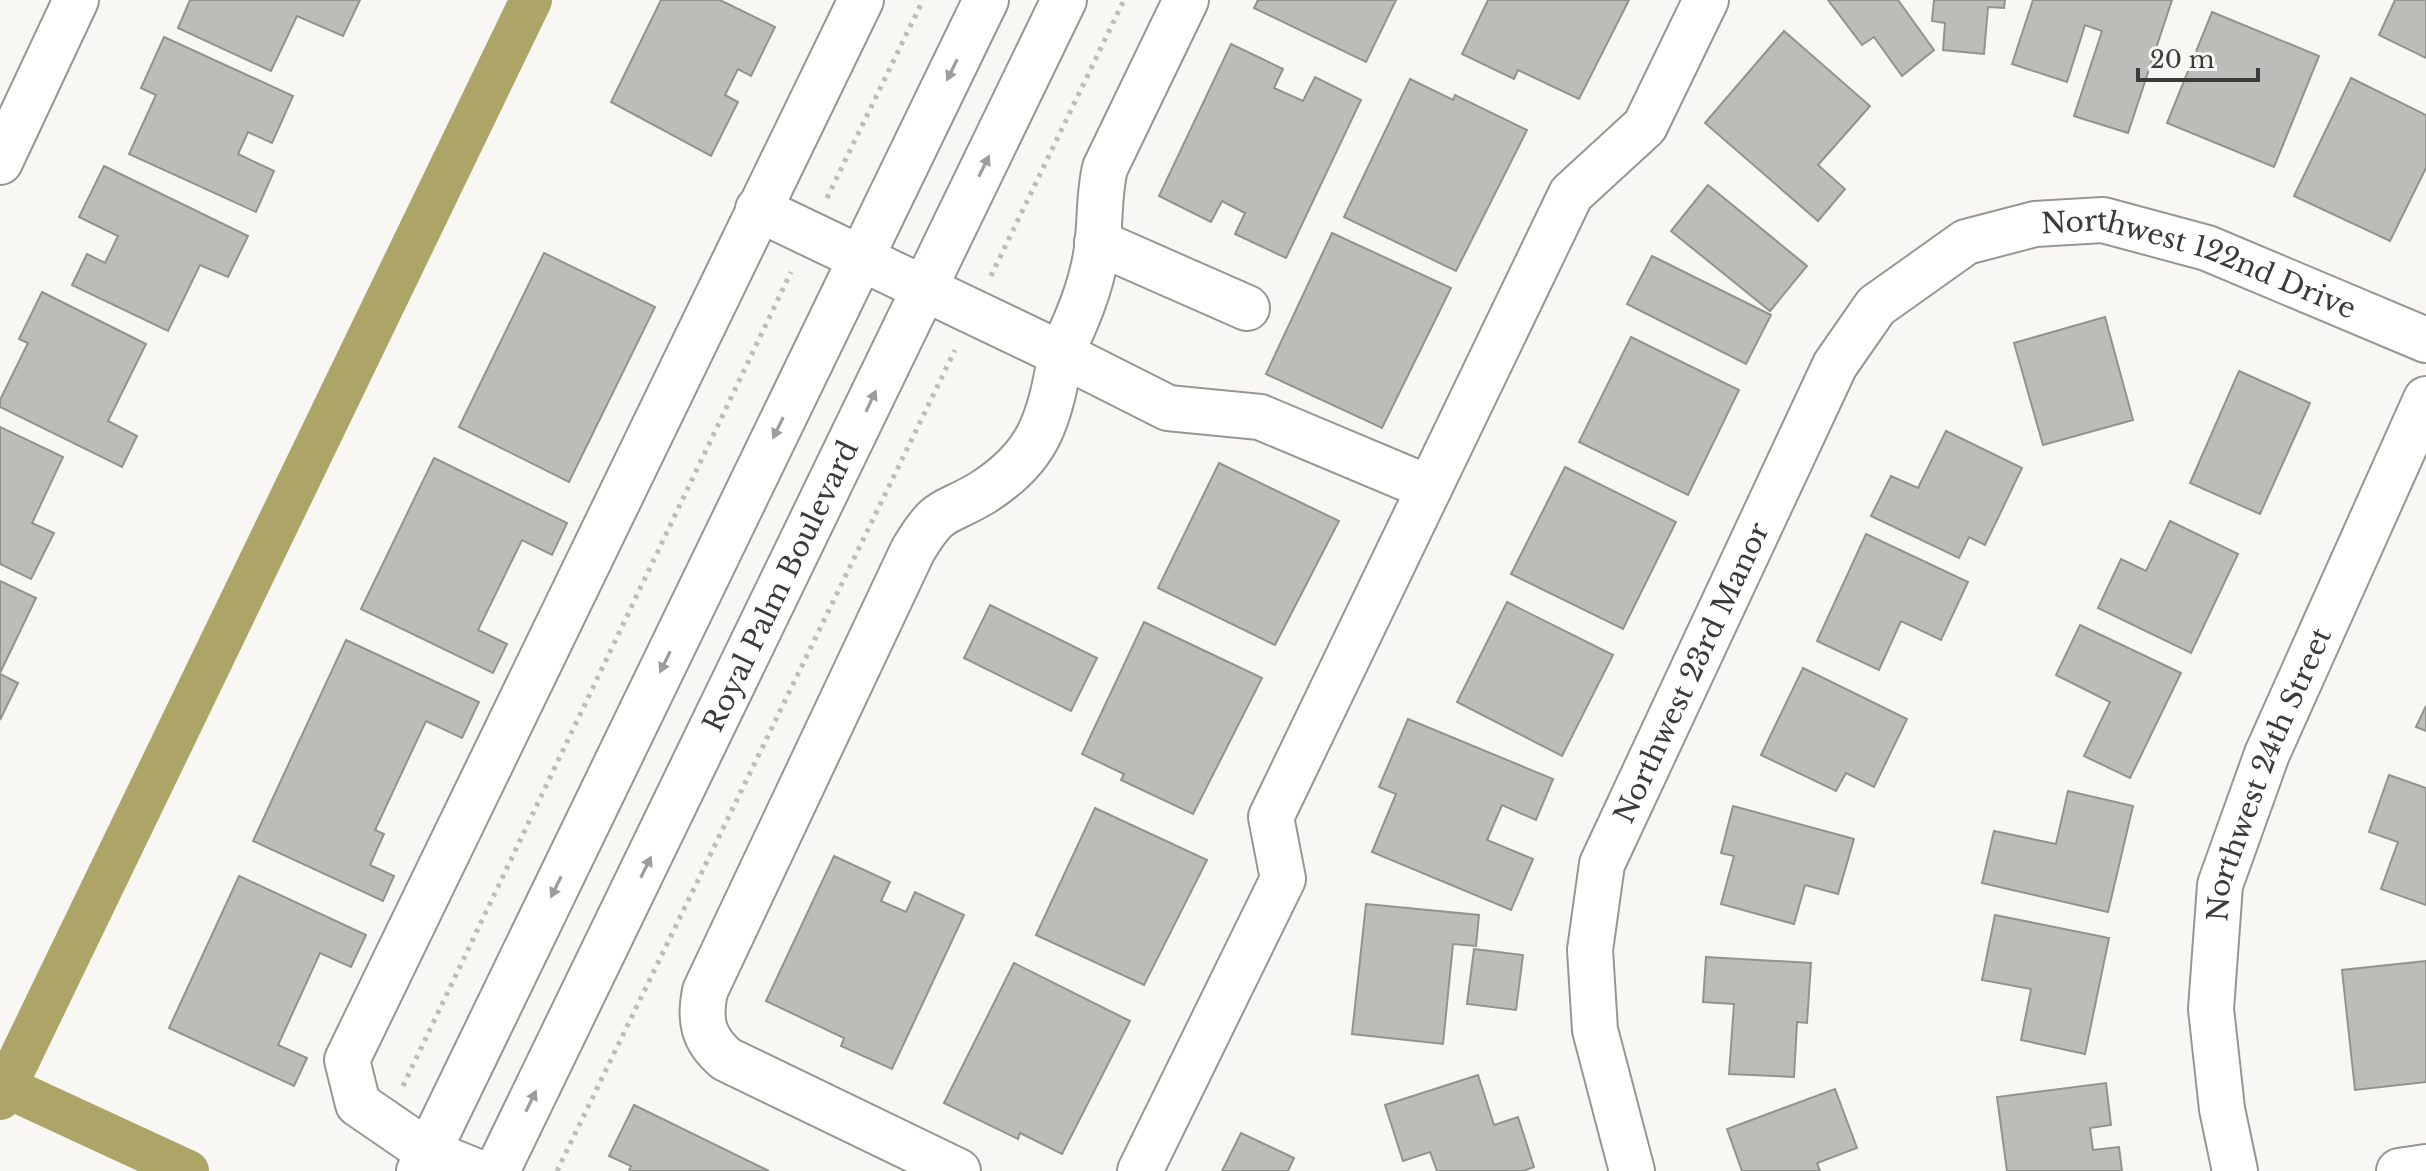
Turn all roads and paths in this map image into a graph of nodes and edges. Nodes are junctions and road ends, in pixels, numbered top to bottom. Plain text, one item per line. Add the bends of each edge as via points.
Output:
1 (76, 0) edge
2 (861, 0) edge
3 (923, 0) edge
4 (986, 0) edge
5 (1064, 0) edge
6 (1124, 0) edge
7 (1186, 0) edge
8 (1706, 0) edge
9 (0, 162) edge
10 (758, 209) junction
11 (811, 232) junction
12 (1097, 242) junction
13 (1966, 242) joint
14 (861, 257) junction
15 (925, 288) junction
16 (1247, 308) dead end
17 (974, 311) junction
18 (2426, 340) edge
19 (1061, 354) junction
20 (2426, 399) edge
21 (1429, 488) junction
22 (385, 1124) junction
23 (423, 1162) edge
24 (2426, 1167) edge
25 (475, 1171) edge
26 (497, 1171) edge
27 (557, 1171) edge
28 (958, 1171) edge
29 (1140, 1171) edge
30 (1632, 1171) edge
31 (2235, 1171) edge
32 (2399, 1171) edge

1 - 9 street
2 - 10 street
3 - 11 path
4 -> 14 street
15 -> 5 street, Royal Palm Boulevard
6 - 17 path
7 - 12 street via 1105,168 1098,195
8 - 21 street via 1645,126 1571,194
10 - 11 street
10 - 22 street via 347,1060 358,1104
11 - 14 street
11 - 22 path
12 - 16 street
12 - 19 street via 1085,302
13 - 18 street, Northwest 122nd Drive via 2035,224 2103,220 2207,248
13 - 30 street, Northwest 23rd Manor via 1876,306 1835,365 1602,864 1590,950 1595,1030
14 - 15 street
14 -> 23 street
15 - 17 street
26 -> 15 street, Royal Palm Boulevard
17 - 19 street
17 - 27 path
19 - 21 street via 1168,408 1260,417
19 - 28 street via 1049,418 1036,443 1014,470 944,509 913,550 705,991 701,1011 710,1045 726,1059
20 - 31 street, Northwest 24th Street via 2267,754 2220,885 2211,1009
21 - 29 street via 1271,817 1283,879
22 - 23 street
23 - 25 street
24 - 32 street

